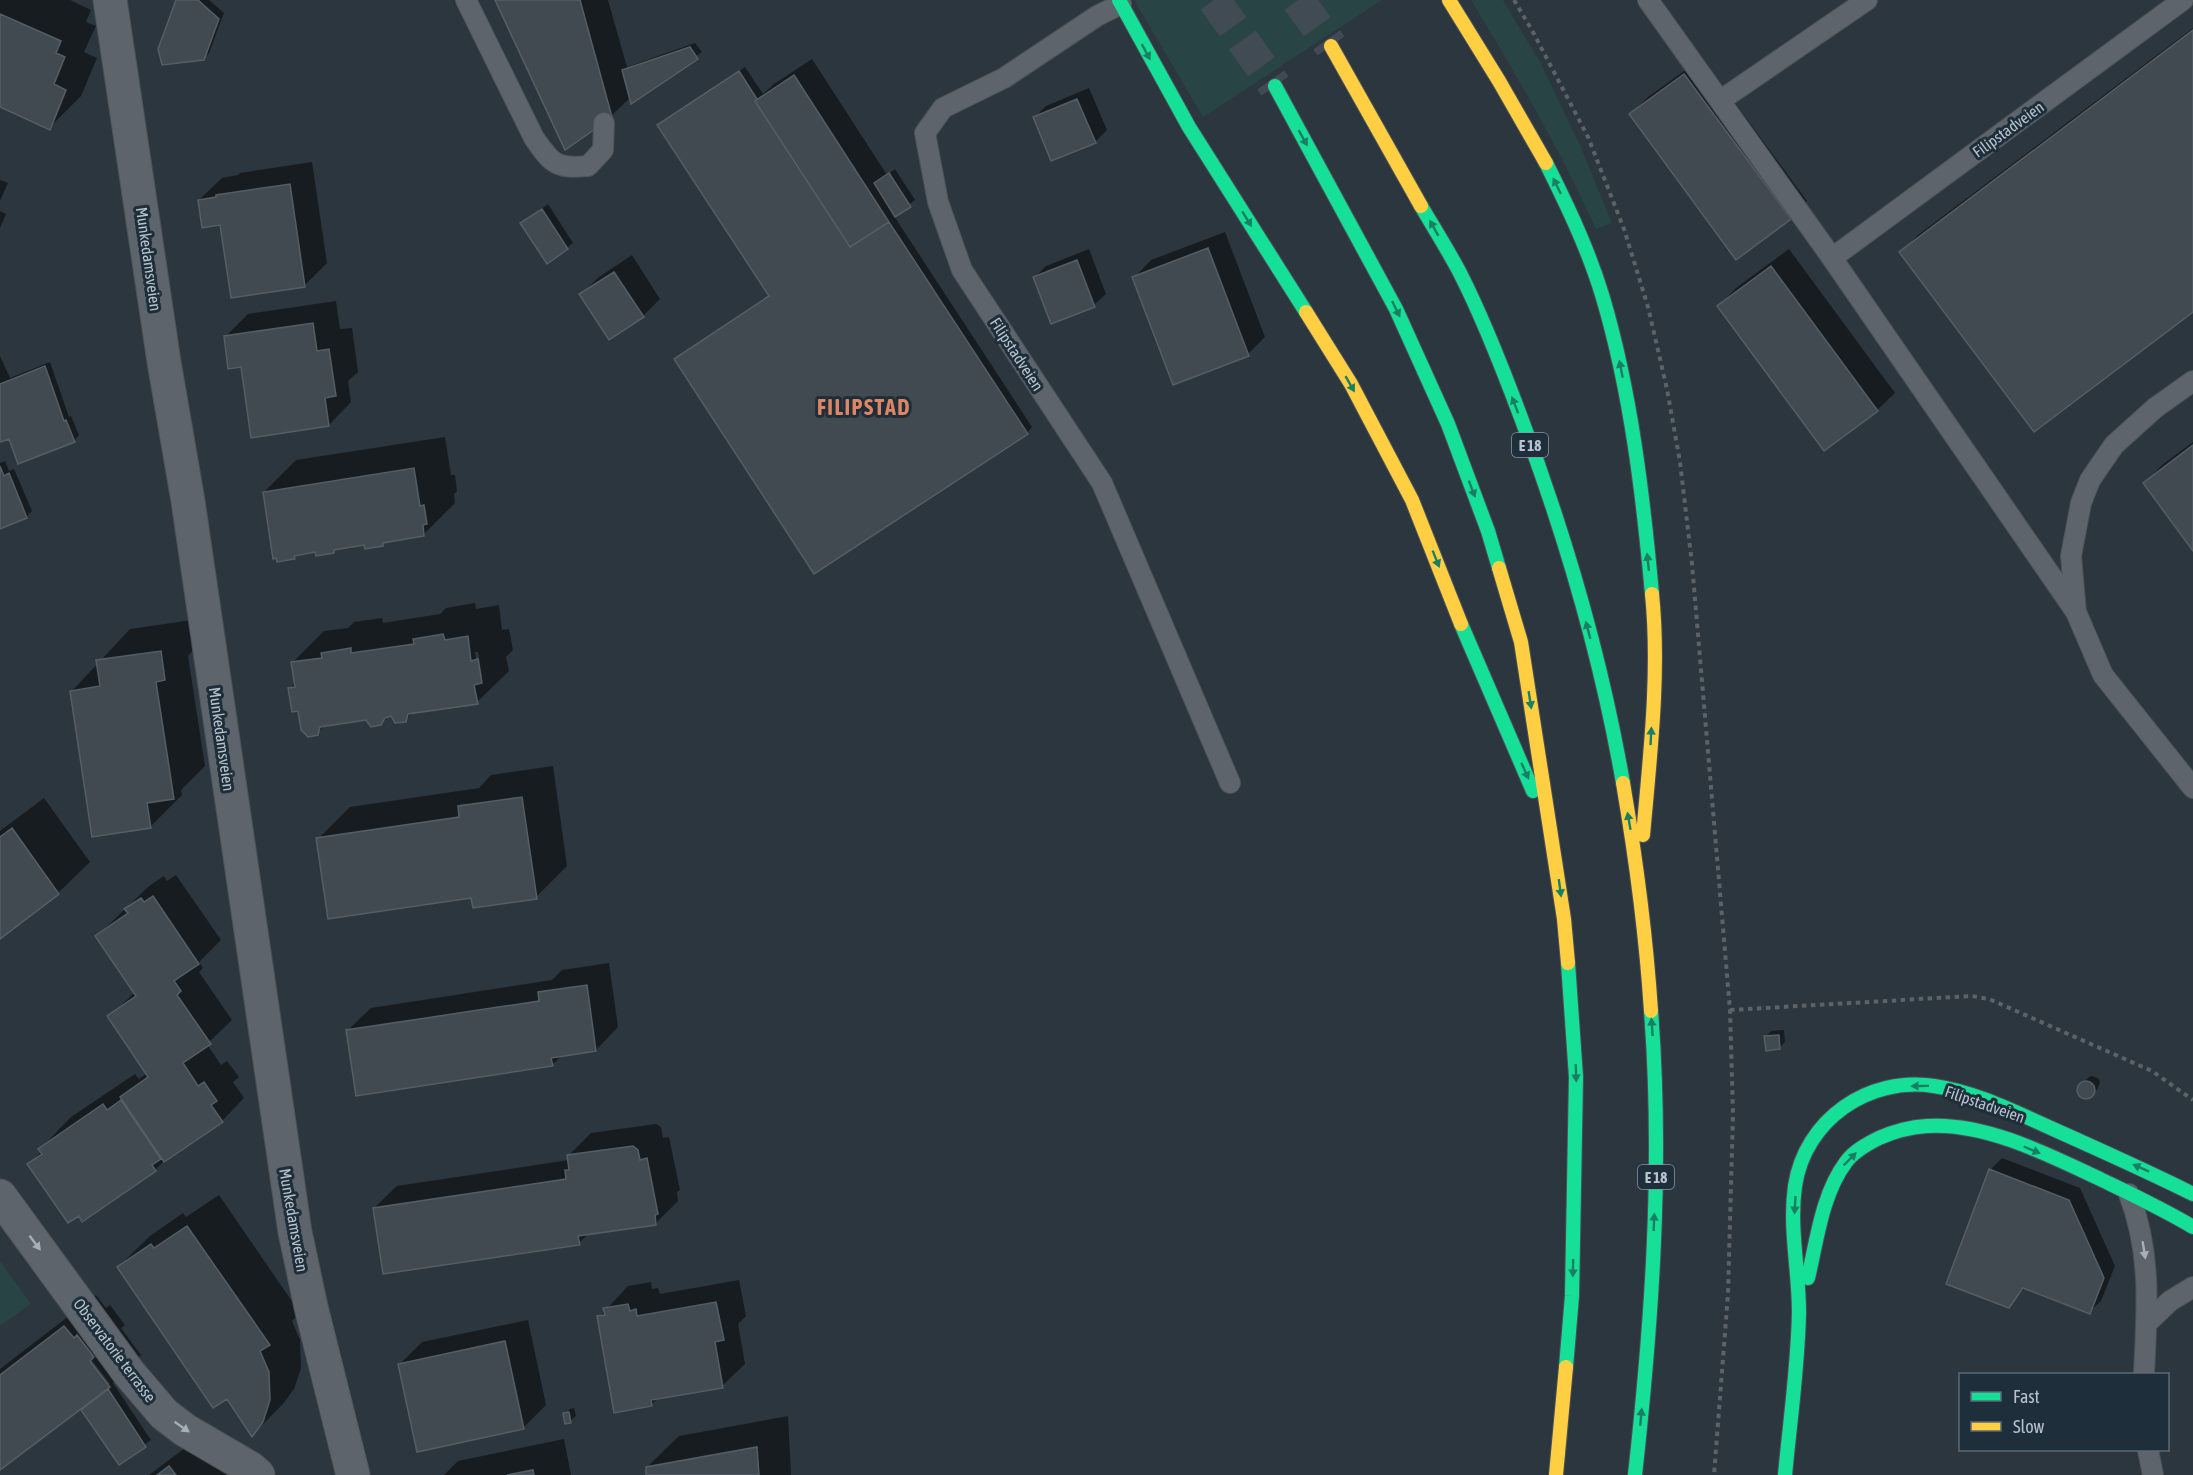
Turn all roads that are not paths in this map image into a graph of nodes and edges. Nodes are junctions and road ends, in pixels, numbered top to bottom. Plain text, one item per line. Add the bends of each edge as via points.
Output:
1 (110, 0) edge
2 (466, 0) edge
3 (1449, 0) edge
4 (1648, 0) edge
5 (1867, 0) edge
6 (2183, 0) edge
7 (1120, 2) edge
8 (1331, 46) tunnel mouth
9 (1275, 87) tunnel mouth
10 (1721, 100) junction
11 (604, 123) dead end
12 (1832, 258) junction
13 (2193, 381) edge
14 (2076, 612) junction
15 (1230, 783) dead end
16 (2193, 788) edge
17 (1551, 831) junction
18 (1639, 878) junction
19 (2129, 1194) junction
20 (2193, 1194) edge
21 (0, 1196) edge
22 (2193, 1227) edge
23 (2193, 1287) edge
24 (1799, 1312) junction
25 (2147, 1323) junction
26 (2144, 1373) edge
27 (2148, 1451) edge
28 (258, 1475) edge
29 (352, 1475) edge
30 (1556, 1475) edge
31 (1635, 1475) edge
32 (1785, 1475) edge
33 (2153, 1475) edge

1 - 29 street, Munkedamsveien via 295,1233
2 - 11 lane via 548,159 567,168 588,166 603,150
18 -> 3 main road via 1652,735 1654,620 1640,479 1618,357 1594,272 1574,221 1506,91
4 - 10 lane
5 - 10 lane
6 - 12 lane, Filipstadveien
7 - 15 lane, Filipstadveien via 1004,78 943,108 925,133 938,202 962,270 1101,483
7 -> 17 main road via 1189,127 1351,384 1412,500 1475,661
18 -> 8 main road, E 18 via 1596,661 1567,549 1534,455 1463,279
9 -> 17 main road via 1396,309 1448,424 1488,531 1521,642
10 - 12 lane
12 - 14 lane
13 - 14 lane via 2114,445 2090,480 2081,503 2072,556
14 - 16 lane via 2103,675
17 -> 30 main road via 1564,919 1576,1077 1572,1296
31 -> 18 main road, E 18 via 1651,1299 1656,1183 1654,1048
19 - 22 main road, Filipstadveien
24 -> 19 main road, Filipstadveien via 1833,1183 1847,1160 1881,1136 1906,1127 1932,1125 2010,1140
19 -> 25 lane via 2146,1261
20 -> 24 main road, Filipstadveien via 1973,1096 1932,1086 1902,1086 1868,1093 1836,1111 1813,1135 1799,1168 1794,1208
21 -> 28 street, Observatorie terrasse via 129,1373 164,1414
23 - 25 lane via 2170,1301
24 - 32 main road, Filipstadveien
25 - 26 lane
27 - 33 lane

